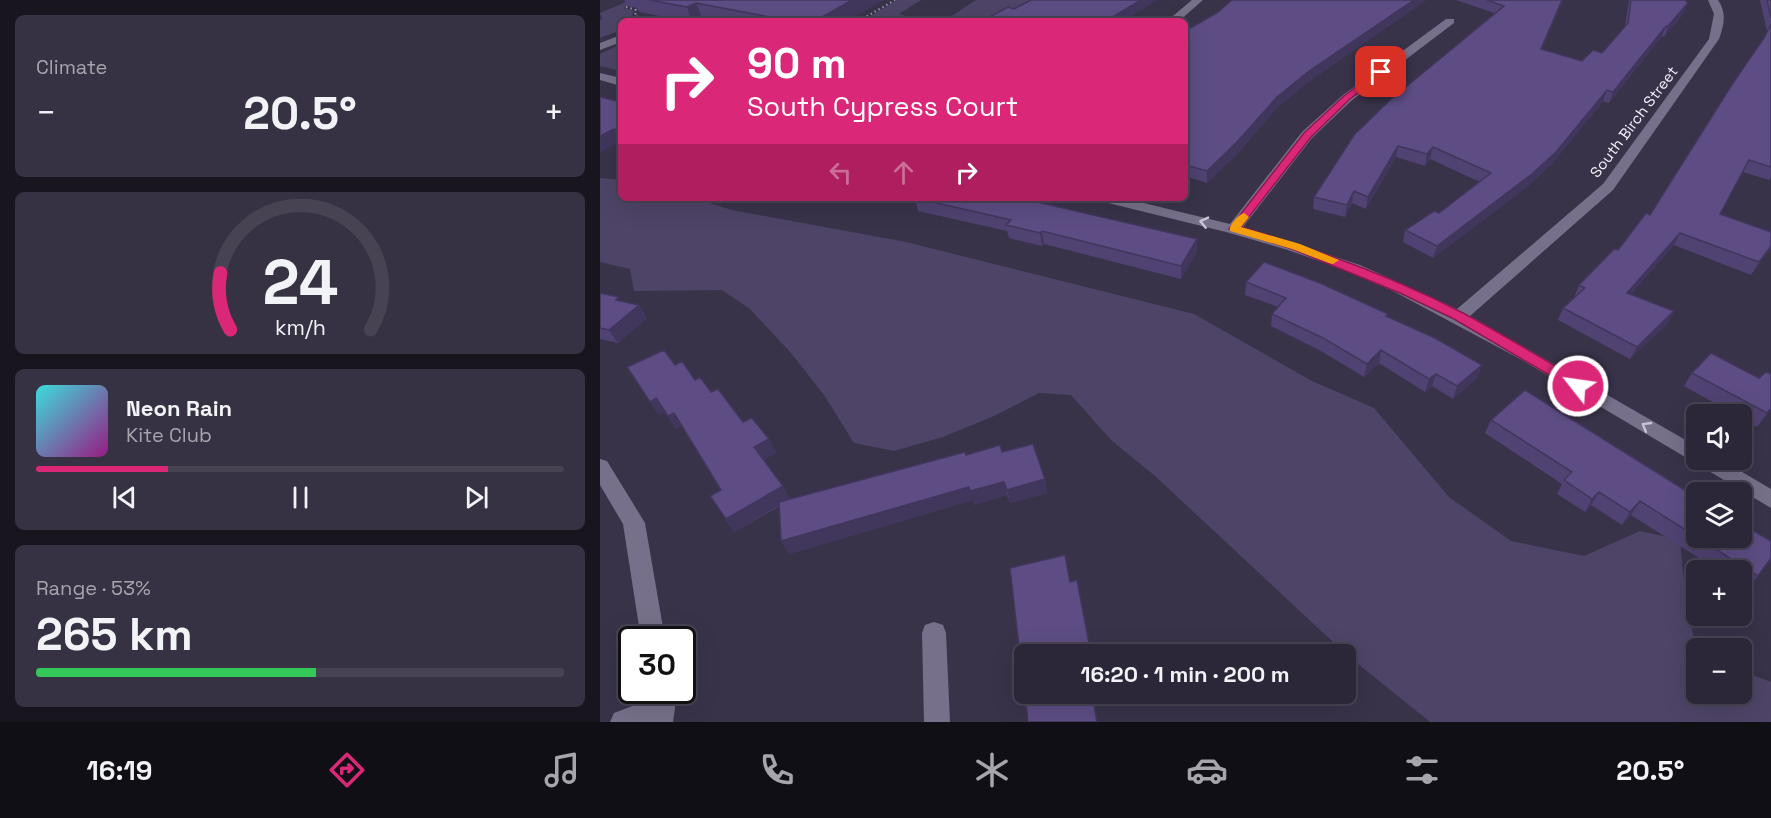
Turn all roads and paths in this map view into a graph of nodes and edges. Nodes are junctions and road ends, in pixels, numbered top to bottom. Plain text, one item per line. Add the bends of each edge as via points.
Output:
1 (895, 0) edge
2 (1198, 0) edge
3 (1713, 0) edge
4 (626, 7) dead end
5 (638, 18) edge
6 (864, 18) edge
7 (1177, 18) edge
8 (1450, 21) dead end
9 (618, 39) edge
10 (600, 47) edge
11 (600, 76) edge
12 (618, 81) edge
13 (1117, 201) edge
14 (1234, 229) junction
15 (1459, 316) junction
16 (1686, 449) edge
17 (600, 467) edge
18 (1722, 470) edge
19 (1771, 499) edge
20 (651, 626) edge
21 (934, 633) dead end
22 (661, 707) edge
23 (623, 722) edge
24 (937, 722) edge

1 - 6 path
2 - 7 street
3 - 15 street, South Birch Street via 1721,21 1714,39 1608,186
4 - 5 path via 636,10
8 - 14 street via 1347,98 1307,135
9 - 10 street
11 - 12 street
14 -> 13 street
14 - 15 street via 1355,268
16 -> 15 street
17 - 20 street via 634,523
18 - 19 street
21 - 24 street
22 - 23 street

